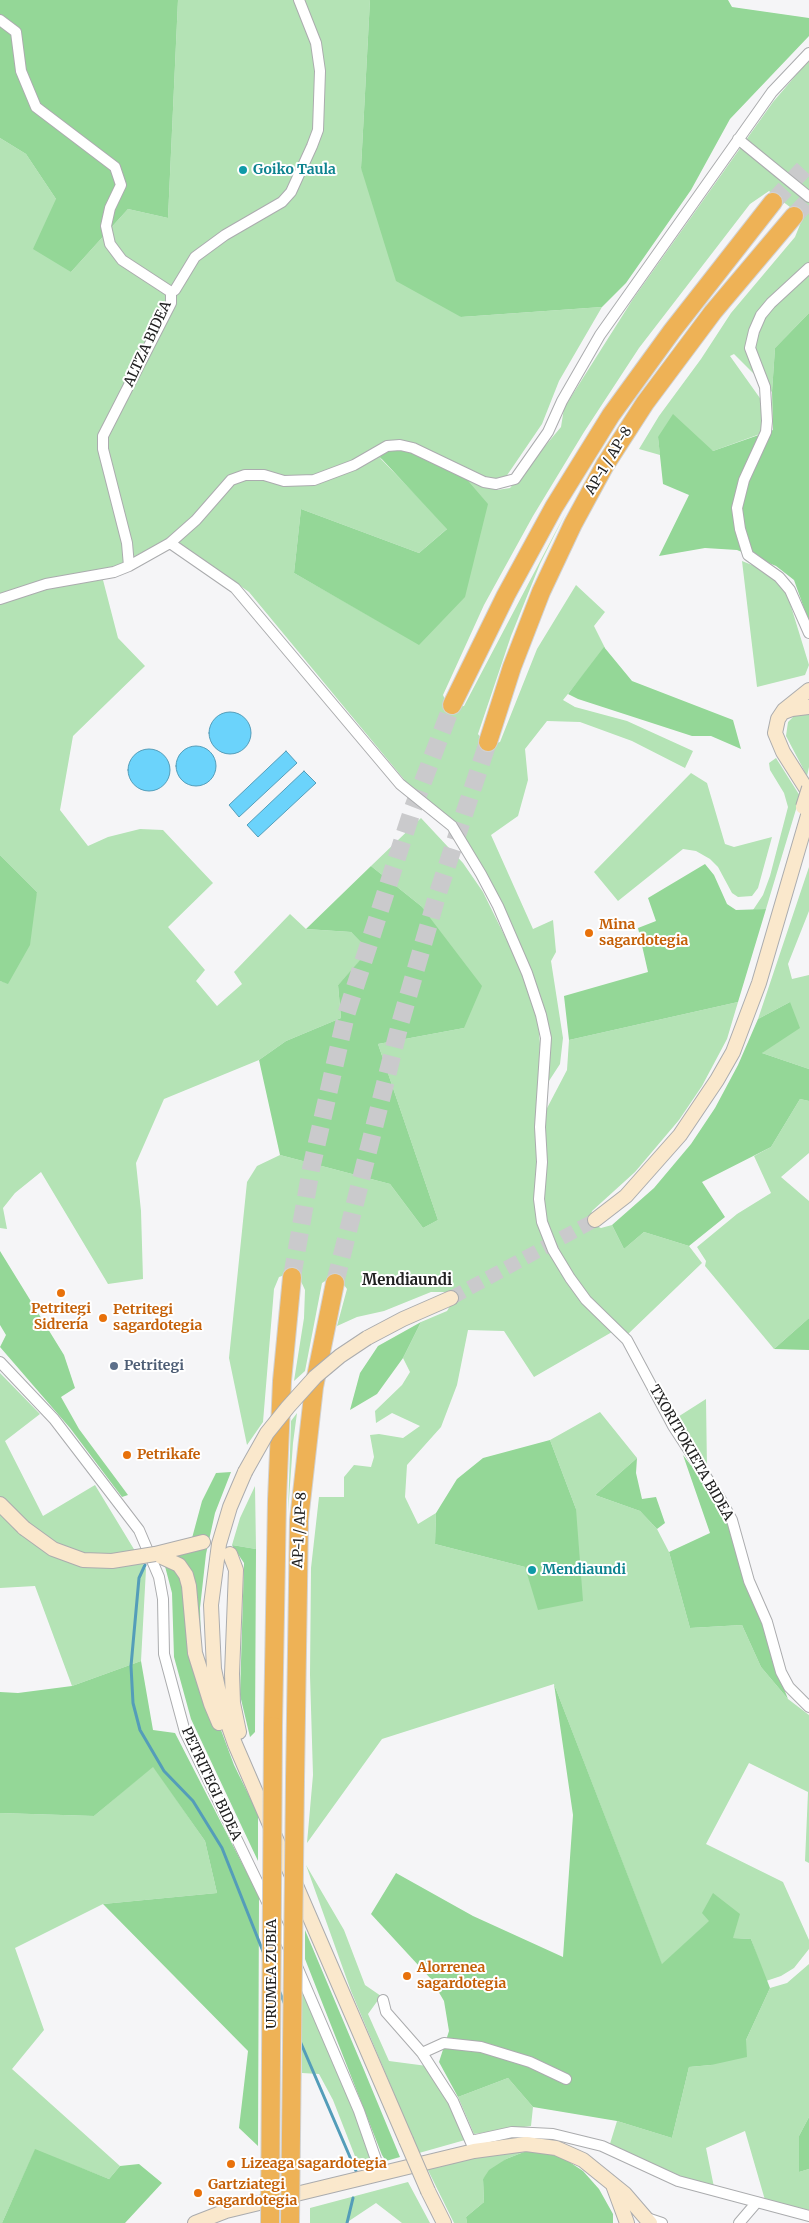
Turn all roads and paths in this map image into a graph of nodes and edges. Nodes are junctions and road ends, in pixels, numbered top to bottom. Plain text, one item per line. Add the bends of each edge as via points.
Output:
1 (299, 0) edge
2 (0, 20) edge
3 (809, 52) edge
4 (738, 139) junction
5 (809, 197) edge
6 (773, 202) tunnel mouth
7 (794, 216) tunnel mouth
8 (809, 268) edge
9 (171, 292) junction
10 (170, 543) junction
11 (129, 566) junction
12 (0, 599) edge
13 (809, 633) edge
14 (809, 690) edge
15 (452, 705) tunnel mouth
16 (809, 707) edge
17 (780, 716) junction
18 (488, 742) tunnel mouth
19 (809, 788) edge
20 (809, 793) edge
21 (807, 811) edge
22 (809, 841) edge
23 (792, 876) junction
24 (766, 961) junction
25 (595, 1220) tunnel mouth
26 (292, 1277) tunnel mouth
27 (335, 1283) tunnel mouth
28 (451, 1298) tunnel mouth
29 (0, 1362) edge
30 (0, 1504) edge
31 (203, 1542) dead end
32 (155, 1554) junction
33 (230, 1554) dead end
34 (809, 1707) edge
35 (273, 1726) joint
36 (235, 1744) junction
37 (296, 1780) joint
38 (254, 1786) junction
39 (383, 2000) dead end
40 (422, 2053) junction
41 (566, 2079) dead end
42 (472, 2146) junction
43 (381, 2174) junction
44 (612, 2182) junction
45 (757, 2202) junction
46 (809, 2216) edge
47 (649, 2222) edge
48 (195, 2223) edge
49 (270, 2223) edge
50 (290, 2223) edge
51 (444, 2223) edge
52 (627, 2223) edge
53 (662, 2223) edge
54 (739, 2223) edge

1 - 9 street via 316,43 320,71 318,130 312,146 291,192 282,202 225,235 195,257
2 - 9 street, ALTZA BIDEA via 16,32 21,71 36,108 115,167 120,185 106,226 110,244 122,260
3 - 4 street via 772,92
4 - 5 street
4 - 10 street via 600,334 548,432 522,471 507,483 484,482 413,448 387,446 354,465 314,480 284,481 264,475 245,475 230,480 196,520
6 - 15 highway, AP-1 / AP-8 via 672,331 611,416 554,507
7 - 18 highway, AP-1 / AP-8 via 713,312 645,403 605,465 541,592
8 - 13 street via 771,303 754,331 750,348 765,387 767,420 737,508 748,555 779,577 790,590
9 - 11 street, ALTZA BIDEA via 171,302 104,436 103,449 127,544
10 - 11 street
10 - 34 street, TXORITOKIETA BIDEA via 236,588 400,784 452,826 498,906 527,973 546,1038 539,1199 542,1222 554,1250 586,1300 627,1340 673,1426 720,1498 732,1520 749,1581 767,1622 781,1672 789,1687
11 - 12 street via 114,572 46,584
14 - 17 main road via 788,705
16 - 17 main road via 792,708
17 - 20 main road via 776,728 778,741
19 - 21 main road, bridge
21 - 23 main road
21 - 24 main road via 770,934
22 - 23 main road
23 - 24 main road
24 - 25 main road via 747,1019 699,1109 626,1196
26 - 35 highway, AP-1 / AP-8 via 282,1380 276,1500
27 - 37 highway, AP-1 / AP-8 via 314,1387 299,1520
28 - 36 main road, bridge via 367,1338 315,1377 268,1433 245,1472 219,1544 211,1604 214,1669 222,1708
29 - 43 street, PETRITEGI BIDEA via 54,1419 138,1530 159,1577 163,1599 164,1654 185,1732 313,2000
30 - 32 main road, bridge via 24,1528 53,1549 83,1560 112,1561
31 - 32 main road
32 - 36 main road via 179,1565 186,1574 192,1635 200,1671 223,1731
33 - 38 main road via 236,1570 233,1703
35 - 49 highway, URUMEA ZUBIA, bridge
36 - 38 main road
37 - 50 highway, URUMEA ZUBIA, bridge
38 - 51 main road, bridge
39 - 40 street via 386,2012
40 - 41 street via 444,2043 481,2046 530,2062
40 - 42 street via 453,2101
42 - 43 main road
42 - 44 main road via 516,2144 556,2148 583,2160
42 - 45 street via 512,2132 553,2134 602,2146 678,2181
43 - 48 main road via 226,2211
44 - 47 main road
44 - 52 main road
45 - 46 street
45 - 54 street
47 - 53 street

